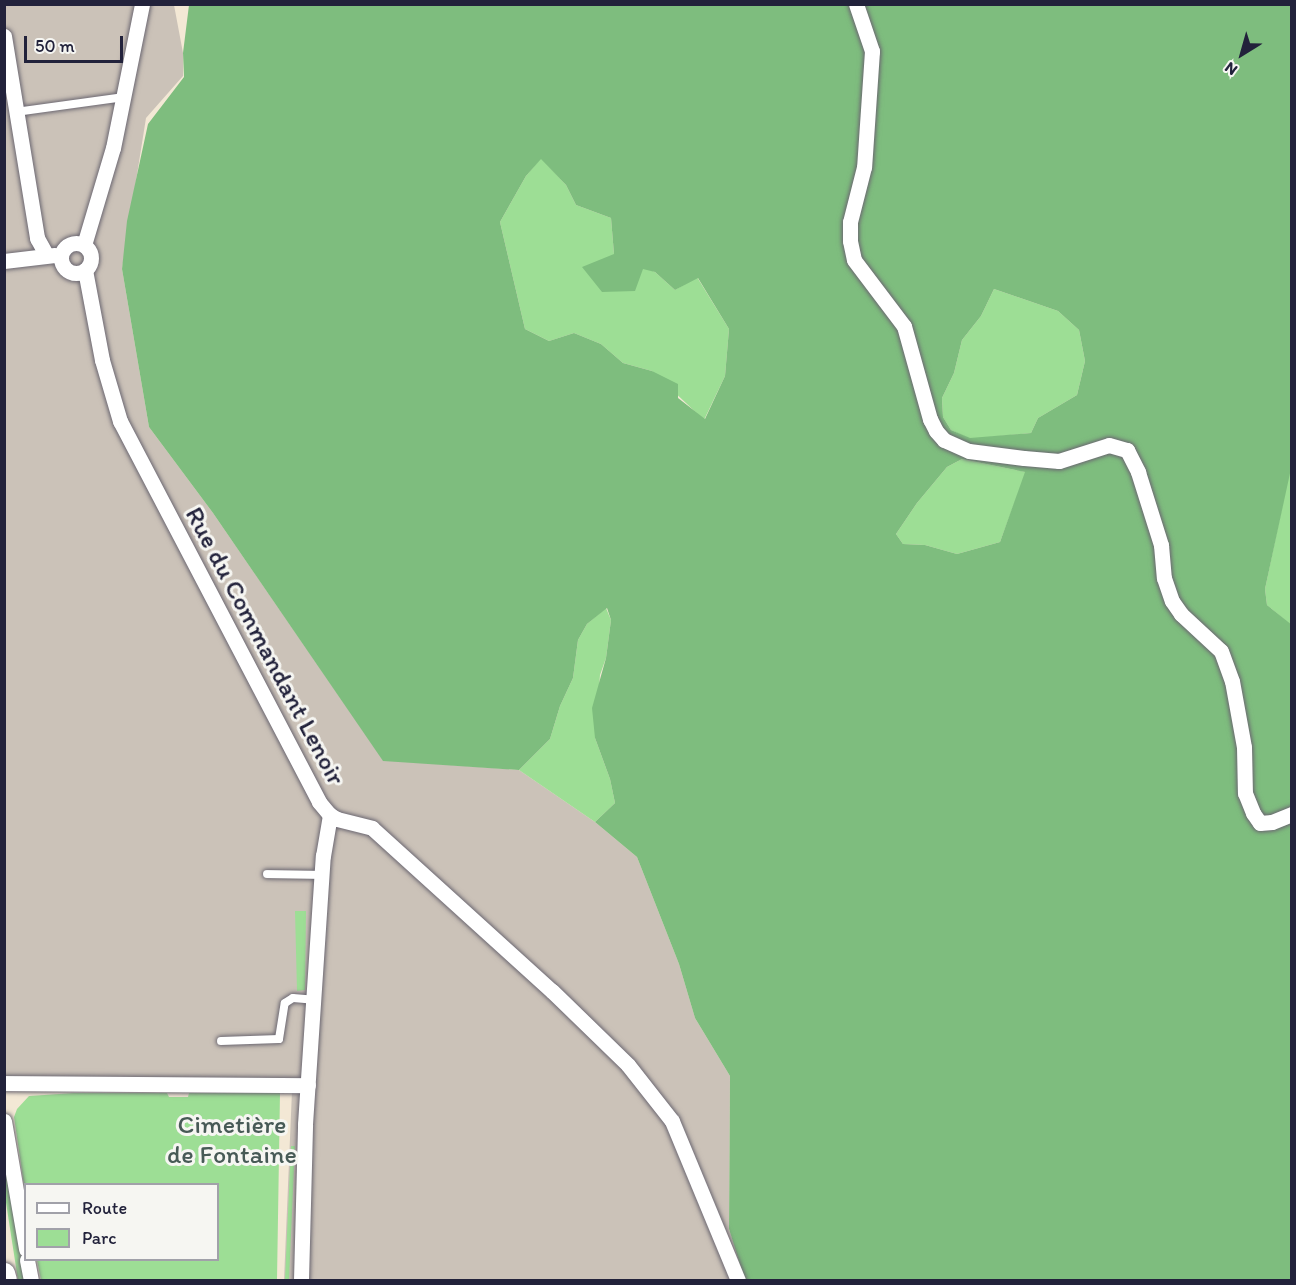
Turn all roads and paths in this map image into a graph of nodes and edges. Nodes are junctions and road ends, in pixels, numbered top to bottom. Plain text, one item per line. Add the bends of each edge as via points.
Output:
1 (142, 4) edge
2 (856, 4) edge
3 (4, 36) edge
4 (123, 97) junction
5 (16, 112) junction
6 (84, 245) junction
7 (54, 255) junction
8 (4, 261) edge
9 (85, 270) junction
10 (1292, 814) edge
11 (330, 815) junction
12 (267, 874) dead end
13 (322, 875) junction
14 (315, 1000) junction
15 (221, 1041) dead end
16 (4, 1083) edge
17 (308, 1085) junction
18 (4, 1121) edge
19 (24, 1238) edge
20 (27, 1261) edge
21 (4, 1273) edge
22 (6, 1281) edge
23 (31, 1281) edge
24 (301, 1281) edge
25 (738, 1281) edge

1 - 4 street
2 - 10 street via 873,51 864,167 849,222 850,241 854,260 904,326 930,419 944,440 969,451 1059,461 1109,445 1127,450 1161,545 1164,578 1172,601 1221,651 1228,671 1244,747 1245,793 1253,813 1260,823
3 - 5 street
4 - 5 lane
4 - 6 street via 113,148
5 - 7 street via 37,238
6 - 7 street via 68,245
6 - 9 street via 91,257
7 - 8 street
7 - 9 street via 67,270
9 - 11 street, Rue du Commandant Lenoir via 102,360 120,421 319,801
11 - 13 street
11 - 25 street, Rue du Commandant Lenoir via 372,828 628,1065 672,1121
12 - 13 lane
13 - 14 street
14 - 15 lane via 293,998 285,1003 279,1039
14 - 17 street
16 - 17 street
17 - 24 street
18 - 19 street
20 - 23 street
21 - 22 main road

